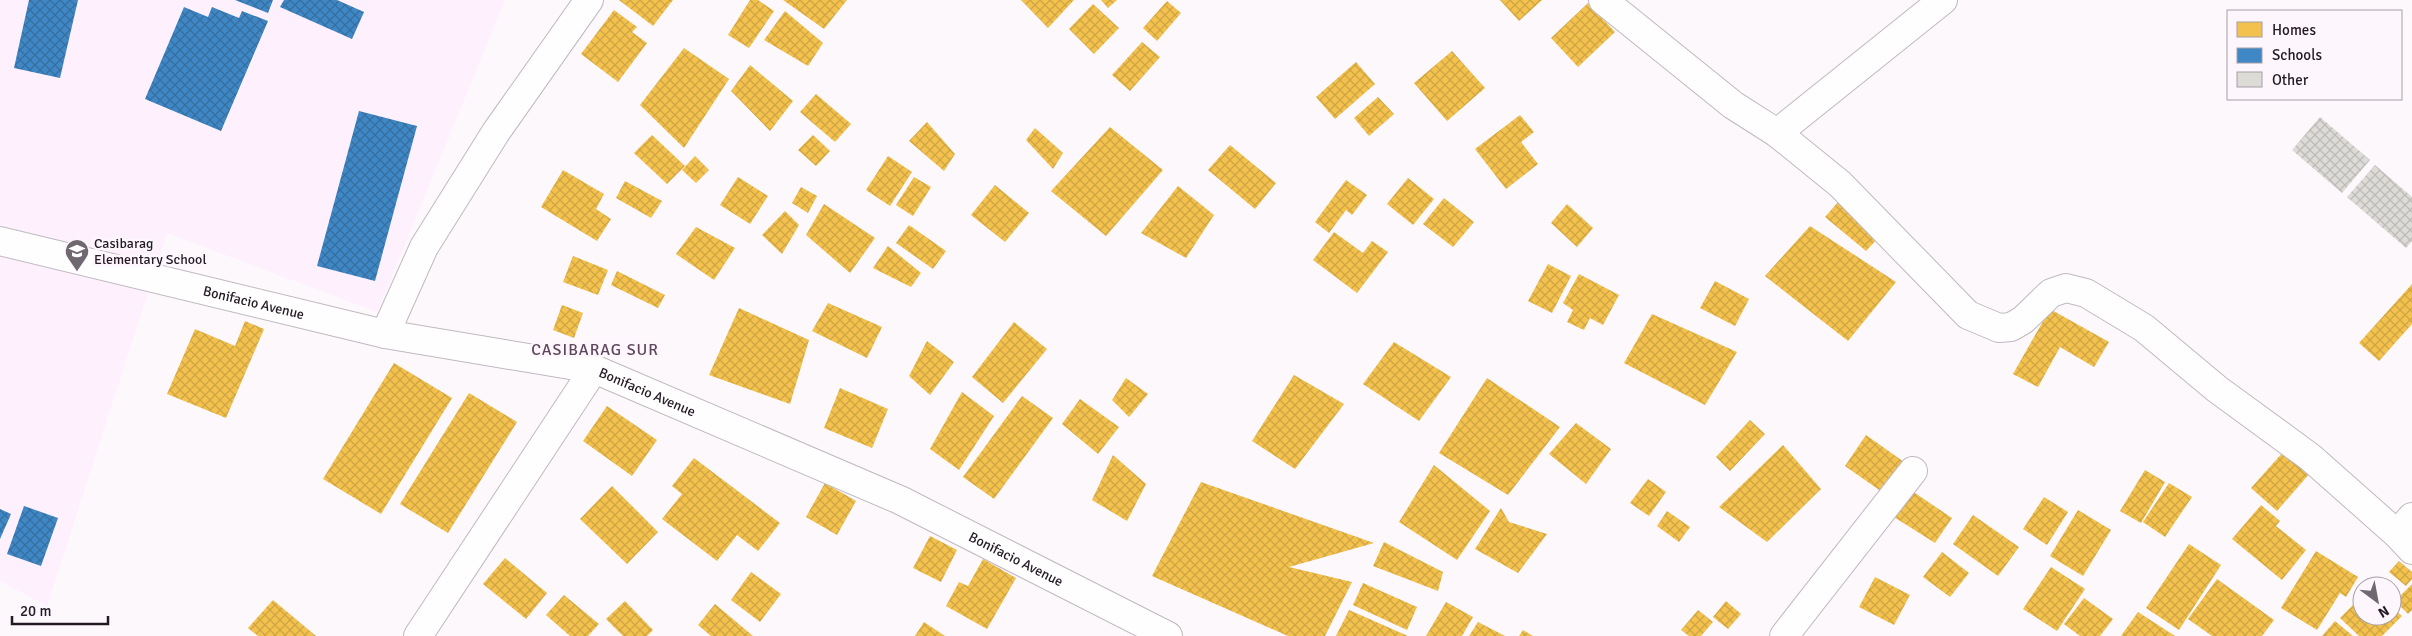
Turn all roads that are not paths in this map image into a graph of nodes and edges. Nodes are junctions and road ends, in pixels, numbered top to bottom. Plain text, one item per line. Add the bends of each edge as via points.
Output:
1 (589, 0) edge
2 (1603, 0) edge
3 (1943, 0) edge
4 (1777, 133) junction
5 (0, 241) edge
6 (385, 334) junction
7 (594, 369) junction
8 (1913, 471) dead end
9 (2407, 534) edge
10 (418, 636) edge
11 (1168, 636) edge
12 (1784, 636) edge

1 - 6 street via 496,132 424,247
2 - 4 street via 1733,105
3 - 4 street
4 - 9 street via 1840,184 1968,315 1999,328 2011,327 2023,320 2050,293 2066,288 2086,293 2144,328 2217,389 2310,456
5 - 6 street, Bonifacio Avenue
6 - 7 street, Bonifacio Avenue
7 - 10 street
7 - 11 street, Bonifacio Avenue via 900,500
8 - 12 street

